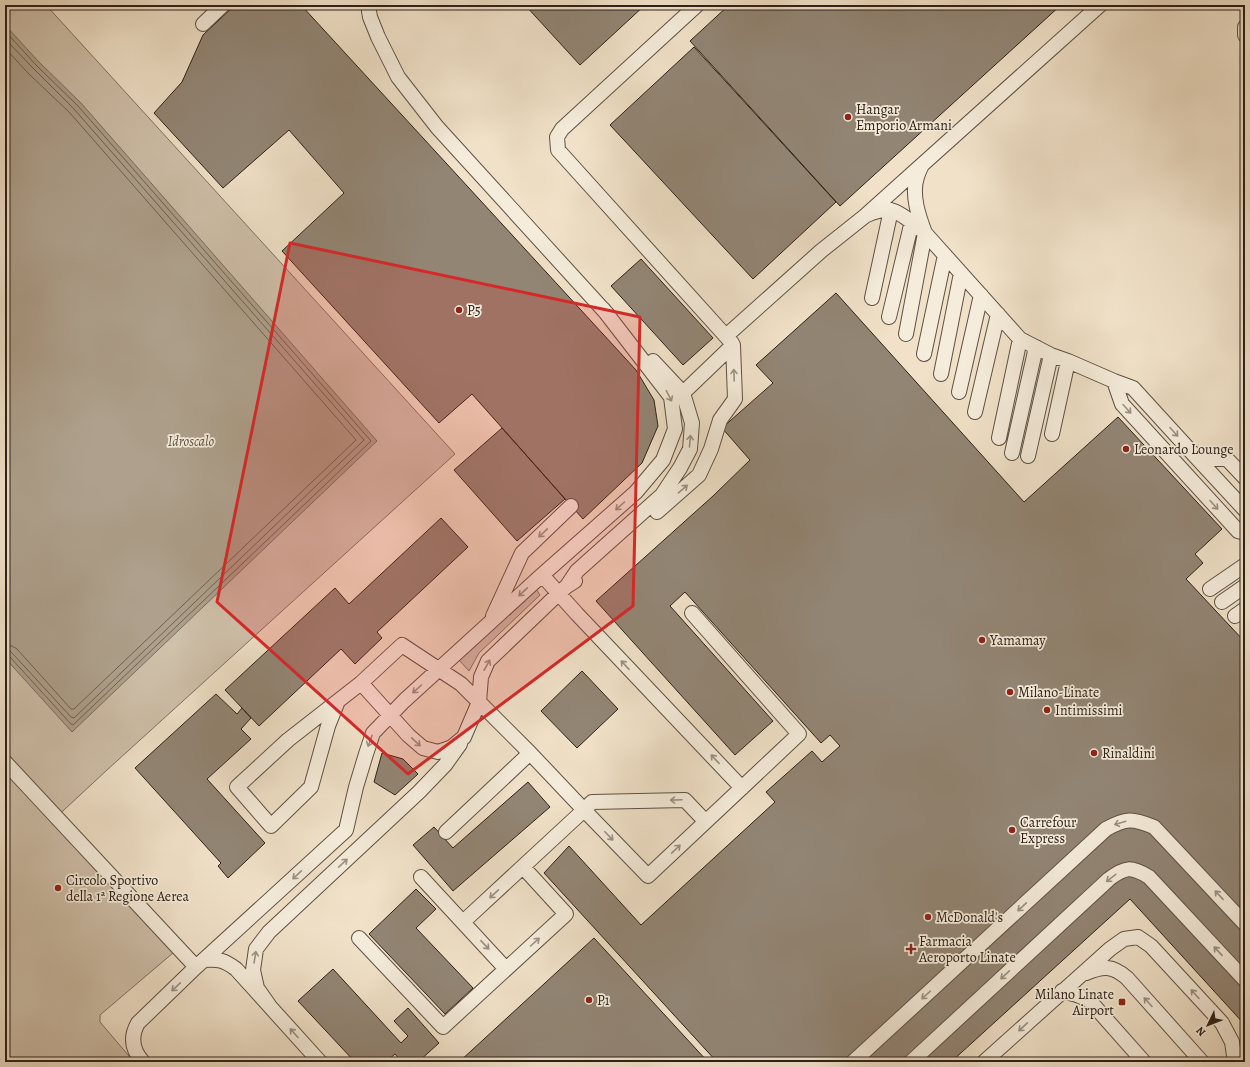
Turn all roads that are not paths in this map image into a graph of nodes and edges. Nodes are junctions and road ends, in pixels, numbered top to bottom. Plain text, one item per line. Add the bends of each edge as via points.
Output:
1 (223, 5) edge
2 (368, 5) edge
3 (696, 5) edge
4 (1100, 5) edge
5 (203, 24) dead end
6 (1245, 28) edge
7 (1245, 36) edge
8 (923, 163) junction
9 (891, 210) junction
10 (865, 216) junction
11 (912, 221) junction
12 (925, 233) junction
13 (945, 255) junction
14 (961, 273) junction
15 (981, 295) junction
16 (872, 298) dead end
17 (603, 309) junction
18 (998, 314) junction
19 (889, 317) dead end
20 (906, 334) dead end
21 (1020, 339) junction
22 (730, 340) junction
23 (1036, 347) junction
24 (924, 354) dead end
25 (1051, 355) junction
26 (1068, 361) junction
27 (941, 374) dead end
28 (1114, 381) junction
29 (959, 392) dead end
30 (683, 393) junction
31 (975, 412) dead end
32 (1052, 434) dead end
33 (999, 438) dead end
34 (1012, 453) dead end
35 (1028, 456) dead end
36 (1196, 457) junction
37 (1245, 478) edge
38 (571, 506) dead end
39 (1245, 510) edge
40 (1245, 533) edge
41 (1245, 565) edge
42 (542, 575) junction
43 (1245, 586) edge
44 (1210, 589) dead end
45 (563, 590) junction
46 (1222, 602) dead end
47 (692, 613) dead end
48 (490, 622) junction
49 (439, 669) junction
50 (361, 683) junction
51 (338, 701) junction
52 (479, 702) junction
53 (391, 716) junction
54 (464, 737) junction
55 (530, 753) junction
56 (5, 762) edge
57 (742, 788) junction
58 (584, 810) junction
59 (706, 821) junction
60 (446, 832) dead end
61 (523, 867) junction
62 (421, 877) dead end
63 (463, 922) junction
64 (1245, 924) edge
65 (359, 938) dead end
66 (200, 964) junction
67 (506, 969) junction
68 (1082, 974) junction
69 (1245, 980) edge
70 (1062, 991) junction
71 (269, 1005) junction
72 (143, 1062) edge
73 (320, 1062) edge
74 (853, 1062) edge
75 (911, 1062) edge
76 (984, 1062) edge
77 (1144, 1062) edge
78 (1202, 1062) edge
79 (1235, 1062) edge

1 - 5 lane
2 - 17 lane via 378,37 398,77 437,127
3 - 22 lane via 562,129 557,137 558,150
4 - 8 lane
6 - 7 lane
8 - 10 lane
8 - 12 lane via 916,177 915,189 916,203
9 - 10 lane
9 - 11 lane
9 - 16 lane
10 - 22 lane via 821,251
11 - 12 lane
11 - 19 lane
12 - 13 lane
12 - 20 lane
13 - 14 lane
13 - 24 lane
14 - 15 lane
14 - 27 lane
15 - 18 lane
15 - 29 lane
17 - 30 lane
17 -> 42 lane via 671,397 675,429 663,460 636,492
18 - 21 lane
18 - 31 lane
21 - 23 lane
21 - 33 lane
22 - 30 lane
45 -> 22 lane via 584,576 699,475 720,420 734,399
23 - 25 lane
23 - 34 lane
25 - 26 lane
25 - 35 lane
26 - 28 lane
26 - 32 lane
28 -> 36 lane via 1134,388
28 -> 40 lane via 1122,404 1238,531
45 -> 30 lane via 577,571 662,495 680,468 690,450 692,423
36 - 37 lane via 1227,459
36 - 39 lane
38 -> 48 lane via 522,553
41 - 44 lane
42 - 45 lane
42 -> 48 lane
43 - 46 lane
52 -> 45 lane via 481,677 488,661
57 -> 45 lane
47 - 57 lane via 799,734
48 - 49 lane
49 - 50 lane via 402,645
49 - 52 lane via 461,684
49 -> 53 lane
50 - 51 lane
50 - 53 lane
51 - 51 lane via 288,740 237,787 271,826 311,787 328,726
52 - 54 lane
52 - 55 lane
53 -> 54 lane via 423,748 438,752 452,747
53 -> 66 lane via 373,733 346,830
71 -> 54 lane via 257,988 253,970 256,949 269,932 419,792 445,765
55 - 58 lane
55 - 60 lane
56 - 66 lane
57 - 59 lane
59 -> 58 lane via 685,800 592,802
58 -> 59 lane via 648,876
58 - 61 lane
61 -> 63 lane
67 -> 61 lane via 566,914
62 - 63 lane
63 -> 67 lane
64 -> 74 lane via 1154,827 1139,820 1120,821 1106,829
65 - 67 lane via 443,1027
66 - 71 lane via 214,959 229,963
66 -> 72 lane via 138,1023 134,1031 134,1047
68 - 70 lane
78 -> 68 lane via 1121,973 1104,967
79 -> 68 lane via 1232,1042 1222,1023 1156,952 1138,937 1120,941
69 -> 75 lane via 1149,877 1138,870 1122,870 1109,879
70 -> 76 lane
70 - 77 lane via 1089,1000
73 -> 71 lane

